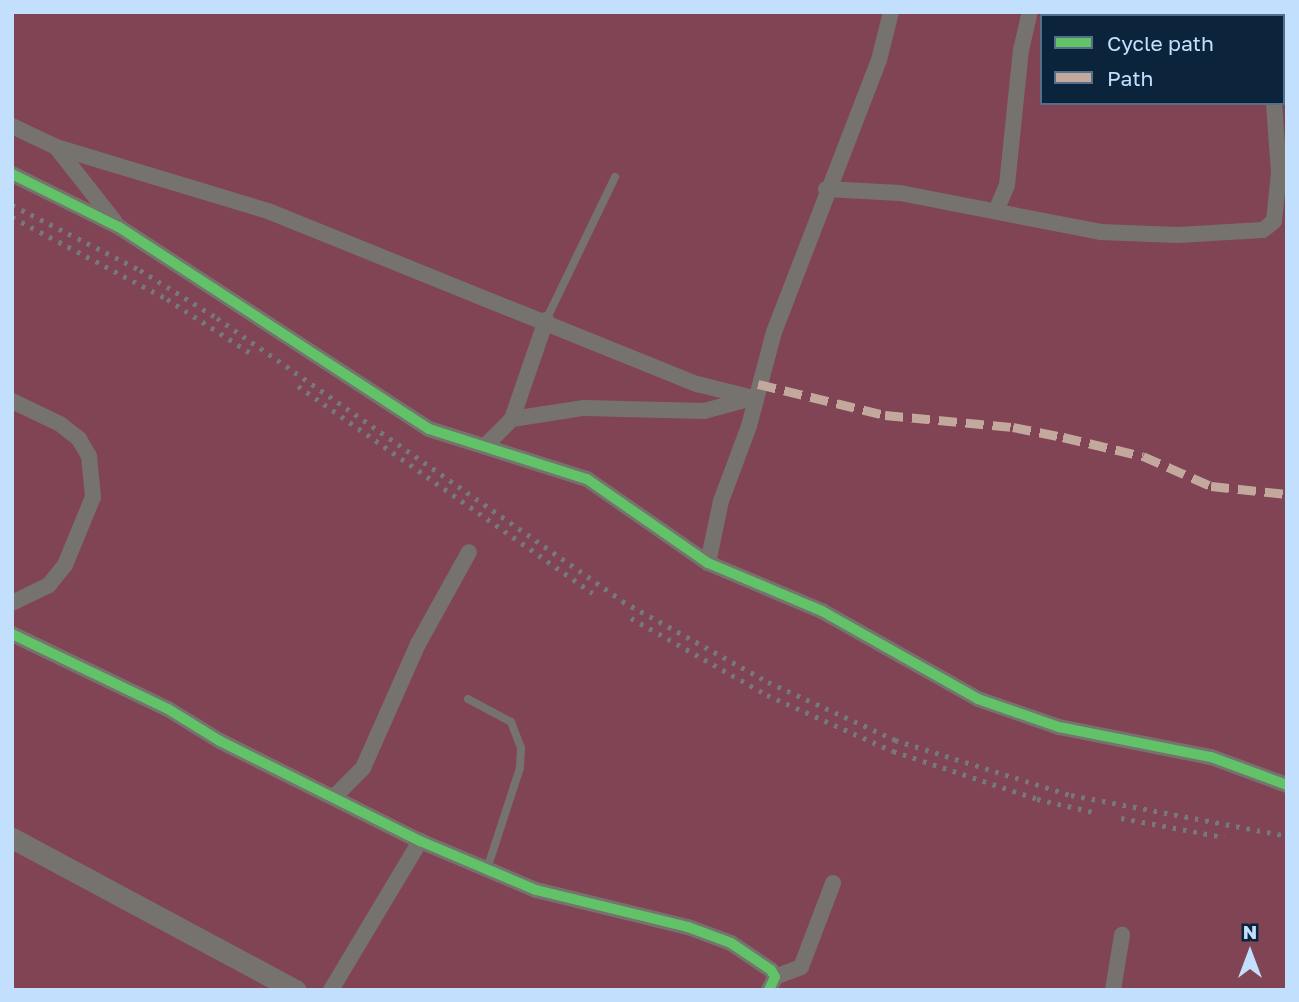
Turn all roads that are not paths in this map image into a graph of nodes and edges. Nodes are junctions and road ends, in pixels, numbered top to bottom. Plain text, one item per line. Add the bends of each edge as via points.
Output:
1 (891, 12) edge
2 (1030, 12) edge
3 (1274, 105) edge
4 (12, 126) edge
5 (56, 147) junction
6 (12, 174) edge
7 (615, 177) dead end
8 (827, 189) junction
9 (996, 211) junction
10 (119, 227) junction
11 (546, 320) junction
12 (753, 398) junction
13 (12, 401) edge
14 (512, 419) junction
15 (486, 445) junction
16 (469, 552) dead end
17 (708, 563) junction
18 (12, 604) edge
19 (12, 634) edge
20 (468, 699) dead end
21 (1287, 785) edge
22 (334, 797) junction
23 (12, 838) edge
24 (420, 841) junction
25 (487, 869) junction
26 (833, 883) dead end
27 (1122, 935) dead end
28 (772, 983) edge
29 (296, 990) edge
30 (331, 990) edge
31 (1113, 990) edge

1 - 8 street via 879,60
2 - 9 street via 1021,50 1007,185
3 - 9 street via 1279,173 1274,221 1268,229 1178,235 1100,232
4 - 5 street
5 - 10 street
5 - 11 street via 268,211 348,247
6 - 10 street
7 - 11 lane
8 - 9 street via 877,189
8 - 12 street
10 - 15 street via 292,337 399,412 450,437
11 - 12 street via 697,384
11 - 14 street
12 - 14 street via 704,411 584,408
12 - 17 street via 749,426 718,513
13 - 18 street via 60,424 79,439 89,456 93,497 65,565 49,585
14 - 15 street
15 - 17 street via 587,479
16 - 22 street via 418,644 363,768
17 - 21 street via 822,611 960,691 1008,713 1211,757
19 - 22 street via 168,709 220,741
20 - 25 lane via 511,722 521,748 520,768
22 - 24 street
23 - 29 street
24 - 25 street
24 - 30 street
25 - 28 street via 536,890 688,927 751,953
26 - 28 street via 802,967
27 - 31 street

